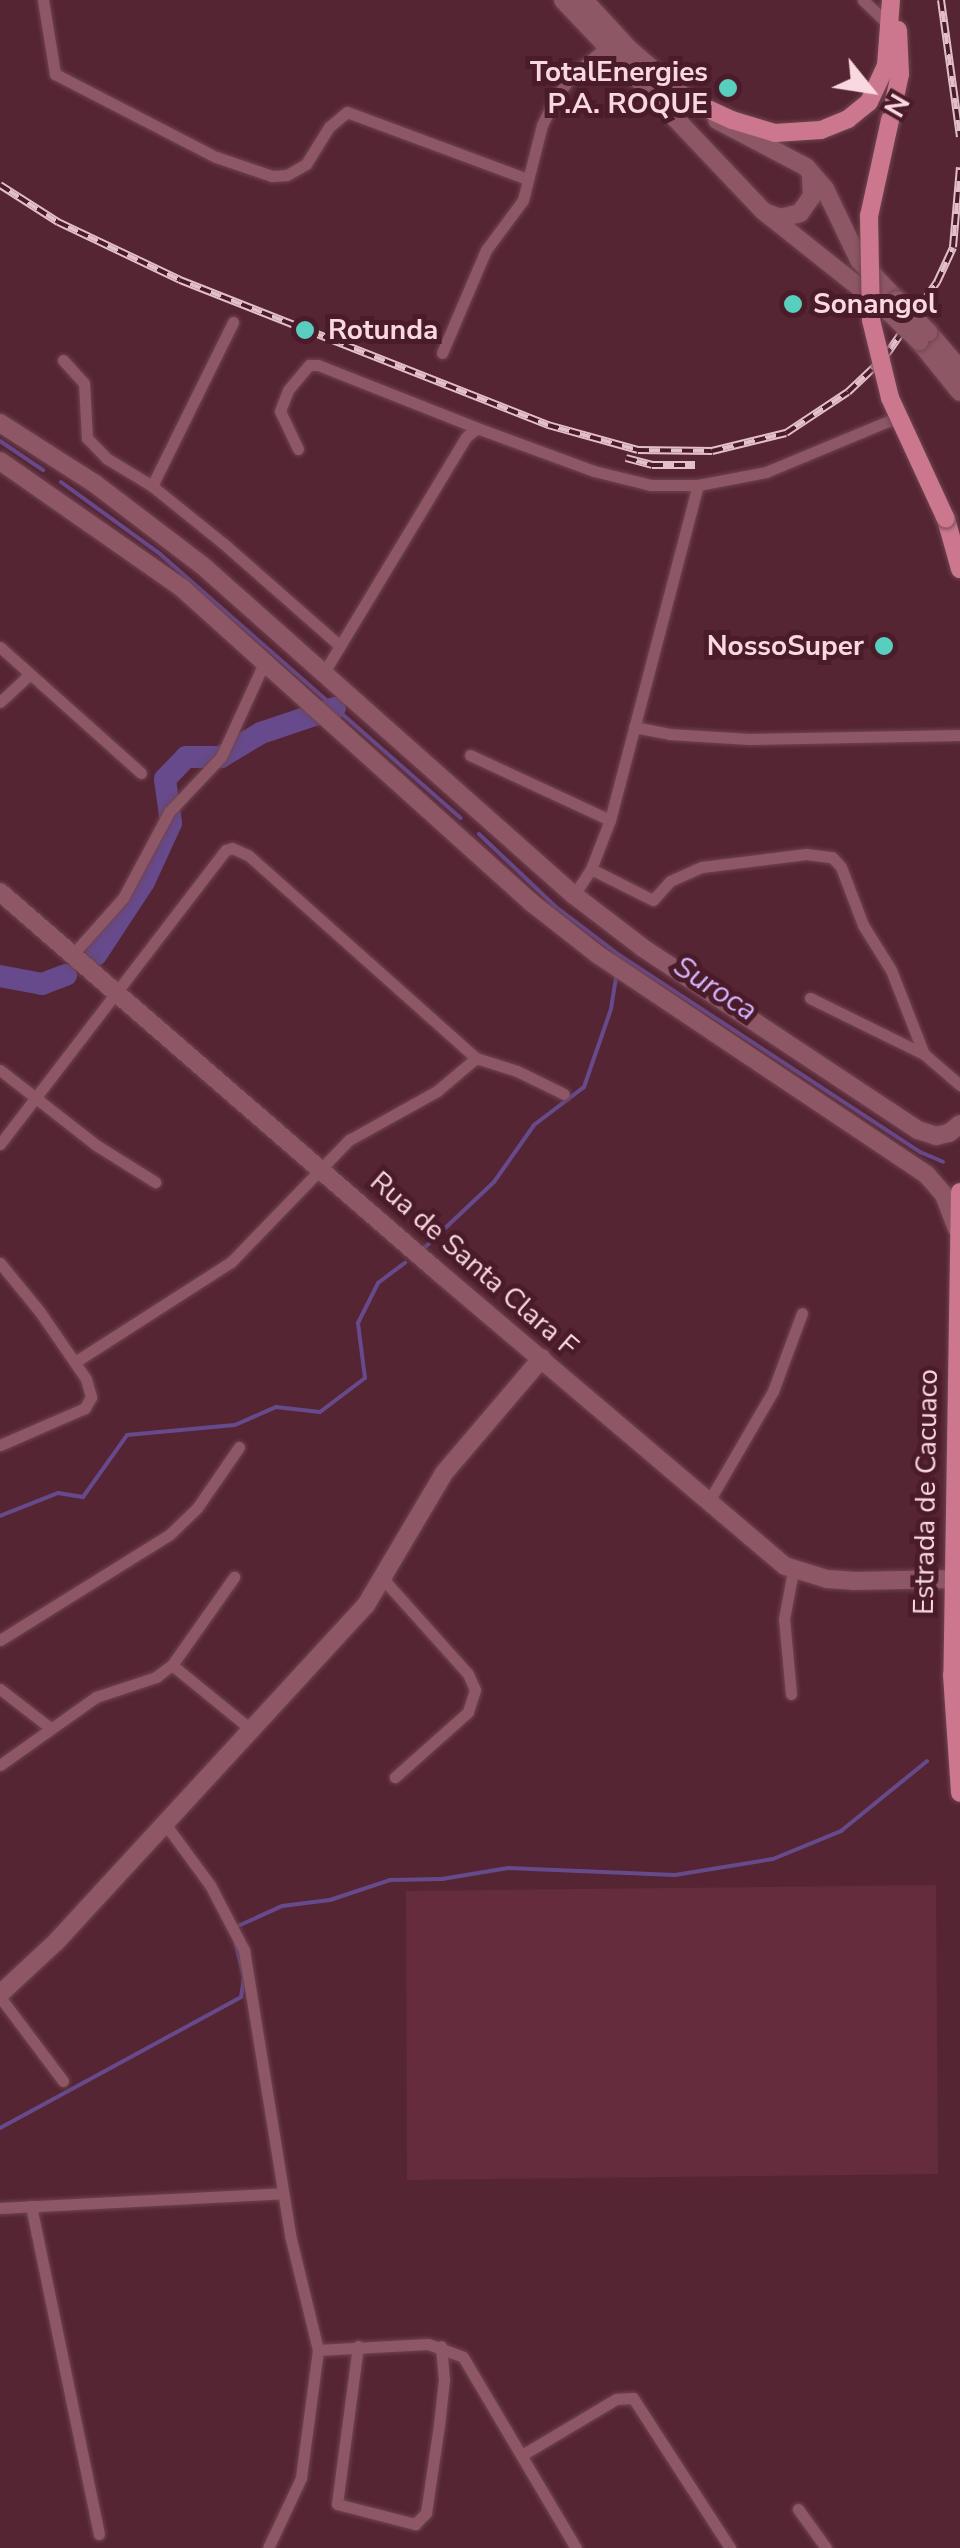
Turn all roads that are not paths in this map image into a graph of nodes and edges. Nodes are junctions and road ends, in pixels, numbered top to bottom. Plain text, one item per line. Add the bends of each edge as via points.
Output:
1 (43, 0) edge
2 (562, 0) edge
3 (584, 0) edge
4 (863, 0) edge
5 (892, 0) edge
6 (890, 26) junction
7 (605, 48) junction
8 (684, 98) junction
9 (806, 166) junction
10 (527, 179) junction
11 (762, 210) junction
12 (892, 305) junction
13 (232, 322) dead end
14 (923, 337) junction
15 (442, 353) dead end
16 (63, 360) dead end
17 (960, 369) edge
18 (960, 392) edge
19 (898, 417) junction
20 (0, 422) edge
21 (476, 428) junction
22 (298, 449) dead end
23 (58, 460) junction
24 (0, 461) edge
25 (152, 486) junction
26 (698, 486) junction
27 (40, 489) junction
28 (960, 569) edge
29 (338, 646) junction
30 (0, 647) edge
31 (264, 663) junction
32 (30, 674) junction
33 (323, 674) junction
34 (0, 702) edge
35 (634, 727) junction
36 (960, 735) edge
37 (470, 755) dead end
38 (141, 774) dead end
39 (480, 812) junction
40 (610, 820) junction
41 (458, 836) junction
42 (591, 869) junction
43 (0, 892) edge
44 (574, 895) junction
45 (74, 954) junction
46 (117, 989) junction
47 (810, 998) dead end
48 (924, 1054) junction
49 (476, 1058) junction
50 (0, 1070) edge
51 (960, 1085) edge
52 (564, 1094) dead end
53 (36, 1101) junction
54 (960, 1124) edge
55 (0, 1144) edge
56 (321, 1168) junction
57 (155, 1182) dead end
58 (960, 1192) edge
59 (957, 1229) junction
60 (0, 1264) edge
61 (802, 1313) dead end
62 (542, 1358) junction
63 (74, 1362) junction
64 (0, 1445) edge
65 (239, 1447) dead end
66 (709, 1501) junction
67 (793, 1571) junction
68 (234, 1578) dead end
69 (953, 1579) junction
70 (384, 1580) junction
71 (0, 1640) edge
72 (172, 1665) junction
73 (0, 1689) edge
74 (792, 1694) dead end
75 (49, 1727) junction
76 (253, 1732) junction
77 (0, 1765) edge
78 (395, 1777) dead end
79 (960, 1793) edge
80 (163, 1821) junction
81 (0, 1996) edge
82 (62, 2081) dead end
83 (283, 2194) junction
84 (32, 2206) junction
85 (0, 2208) edge
86 (358, 2346) junction
87 (441, 2346) junction
88 (318, 2350) junction
89 (522, 2455) junction
90 (798, 2509) dead end
91 (98, 2534) dead end
92 (268, 2548) edge
93 (576, 2548) edge
94 (730, 2548) edge
95 (826, 2548) edge

1 - 10 street via 55,74 216,157 287,175 306,164 347,112
2 - 7 main road
3 - 8 main road
4 - 6 street
5 - 6 main road
5 - 19 main road, bridge via 900,74 866,250 878,360
6 - 8 main road via 886,66 869,102 821,130 775,133
7 - 10 street via 554,100
7 - 11 main road
8 - 9 main road
9 - 11 main road via 814,185 800,213 780,218
9 - 12 main road
10 - 15 street via 516,212 486,250
11 - 12 main road
12 - 14 main road, bridge
13 - 25 street
14 - 17 main road
14 - 18 main road
16 - 25 street via 84,383 87,438
19 - 26 street via 766,472
19 - 28 main road, bridge via 946,519
20 - 23 main road
21 - 22 street via 318,364 288,390 280,412
21 - 26 street via 651,485
21 - 29 street
23 - 27 main road
23 - 33 main road via 203,566
24 - 27 main road
25 - 29 street
26 - 35 street
27 - 31 main road via 182,588
29 - 33 street
30 - 32 street
31 - 41 main road
31 - 45 street via 221,757 169,812 123,898
32 - 34 street
32 - 38 street
33 - 39 main road
35 - 36 street via 750,739
35 - 40 street
37 - 40 street
39 - 41 main road
39 - 44 main road
40 - 42 street
41 - 59 main road via 597,954 926,1174 944,1194
42 - 44 street
42 - 48 street via 653,900 670,882 702,867 832,858 842,866 862,926 891,970
43 - 45 main road, Rua de Santa Clara F
44 - 54 main road via 918,1130 936,1136
45 - 46 main road, Rua de Santa Clara F
46 - 49 street via 226,850 240,849
46 - 53 street
46 - 56 main road, Rua de Santa Clara F
47 - 48 street
48 - 51 street
49 - 52 street
49 - 56 street via 437,1091 349,1140
50 - 53 street
53 - 55 street
53 - 57 street
56 - 62 main road, Rua de Santa Clara F
56 - 63 street via 231,1262
58 - 59 main road, Estrada de Cacuaco
59 - 69 main road, Estrada de Cacuaco
60 - 63 street
61 - 66 street via 773,1391
62 - 66 main road, Rua de Santa Clara F
62 - 70 main road via 444,1473
63 - 64 street via 90,1386 90,1403
65 - 71 street via 198,1508 170,1534
66 - 67 main road, Rua de Santa Clara F
67 - 69 main road via 861,1582
67 - 74 street via 784,1619
68 - 72 street
69 - 79 main road, Estrada de Cacuaco
70 - 76 main road
70 - 78 street via 468,1674 474,1690 468,1712
72 - 75 street via 105,1692
72 - 76 street
73 - 75 street
75 - 77 street
76 - 80 main road
80 - 81 main road
80 - 83 street via 210,1885 244,1950
81 - 82 street
83 - 84 street
83 - 88 street
84 - 85 street
84 - 91 street
86 - 87 street
86 - 87 street via 337,2504 420,2524 444,2392
86 - 88 street
87 - 89 street via 468,2361
88 - 92 street via 301,2478
89 - 93 street
89 - 94 street via 616,2399 633,2398
90 - 95 street

